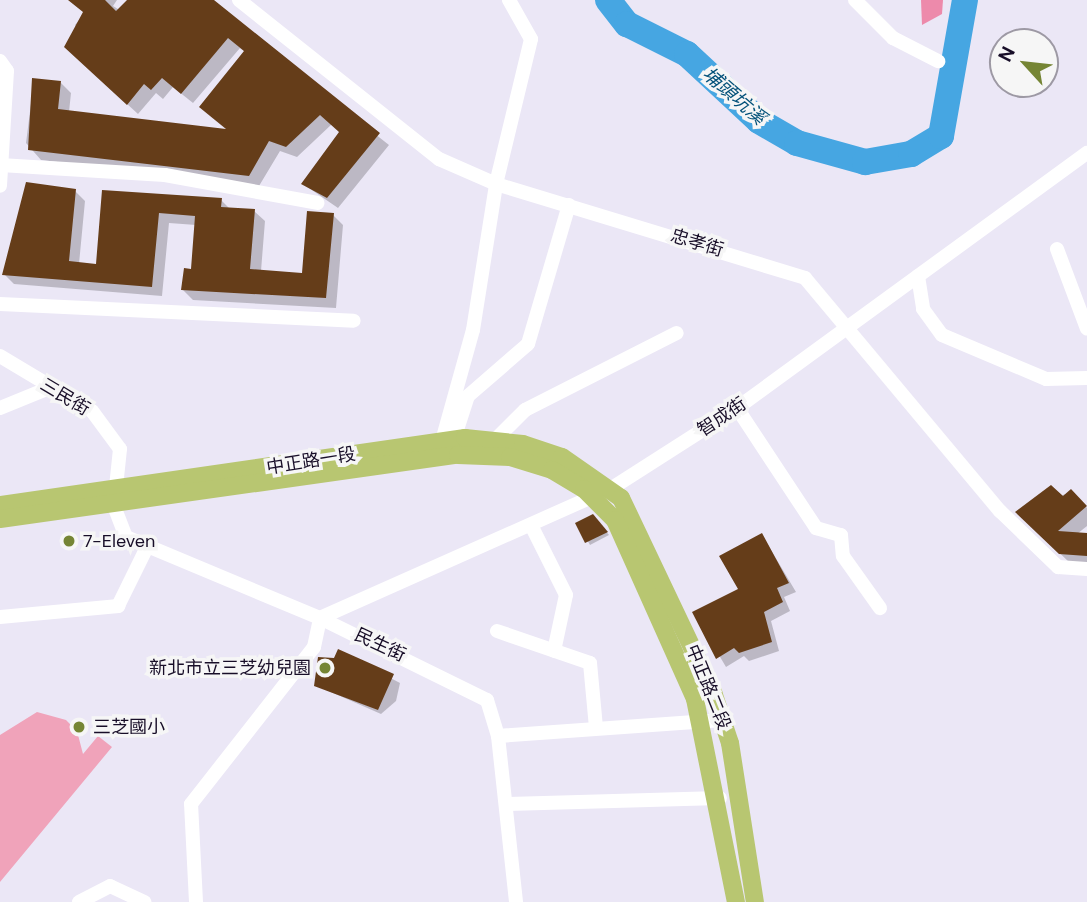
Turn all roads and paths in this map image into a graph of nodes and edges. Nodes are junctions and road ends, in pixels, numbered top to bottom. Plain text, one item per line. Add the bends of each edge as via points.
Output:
1 (239, 0) edge
2 (509, 0) edge
3 (855, 0) edge
4 (0, 61) edge
5 (938, 61) dead end
6 (1087, 153) edge
7 (3, 165) edge
8 (496, 184) junction
9 (0, 187) edge
10 (317, 203) dead end
11 (569, 205) junction
12 (1056, 249) dead end
13 (918, 276) junction
14 (0, 304) edge
15 (354, 321) dead end
16 (848, 326) junction
17 (1087, 329) edge
18 (677, 333) dead end
19 (0, 356) edge
20 (1087, 379) edge
21 (49, 388) junction
22 (0, 408) edge
23 (737, 408) junction
24 (448, 440) junction
25 (489, 447) junction
26 (612, 488) junction
27 (114, 498) junction
28 (595, 498) junction
29 (0, 505) edge
30 (0, 519) edge
31 (531, 525) junction
32 (146, 549) junction
33 (1087, 569) edge
34 (880, 608) dead end
35 (0, 617) edge
36 (320, 618) junction
37 (497, 631) dead end
38 (554, 651) junction
39 (722, 720) junction
40 (704, 722) junction
41 (596, 728) junction
42 (498, 736) junction
43 (720, 798) junction
44 (506, 804) junction
45 (79, 902) edge
46 (144, 902) edge
47 (196, 902) edge
48 (516, 902) edge
49 (736, 902) edge
50 (755, 902) edge

1 - 8 street, 忠孝街 via 439,159
2 - 8 street via 531,39
3 - 5 street via 892,38
4 - 7 street via 7,71
6 - 13 street, 智成街
7 - 9 street
7 - 10 street via 164,175
8 - 11 street, 忠孝街
8 - 24 street via 473,330
11 - 16 street, 忠孝街 via 805,278
11 - 24 street via 528,344 468,396
12 - 17 street
13 - 16 street, 智成街
13 - 20 street via 923,309 942,335 1046,379
14 - 15 street
16 - 23 street, 智成街
16 - 33 street, 忠孝街 via 1000,511 1058,567
18 - 25 street via 525,410
19 - 21 street, 三民街
21 - 22 street
21 - 27 street, 三民街 via 92,411 120,449
23 - 26 street, 智成街
23 - 34 street via 816,528 841,535 843,556
24 - 25 main road, 中正路一段
24 - 27 main road, 中正路一段
25 - 26 main road, 中正路一段 via 550,452
25 - 27 main road, 中正路一段
25 - 28 main road, 中正路一段 via 539,465
26 - 28 street, 智成街
26 - 39 main road, 中正路二段 via 627,508
27 - 29 main road, 中正路一段
27 - 30 main road, 中正路一段
27 - 32 street, 民生街 via 126,537
28 - 31 street, 智成街
28 - 40 main road, 中正路二段 via 615,520
31 - 36 street, 智成街
31 - 38 street via 566,595
32 - 35 street via 118,606
32 - 36 street, 民生街
36 - 42 street, 民生街 via 469,686 487,700
36 - 47 street via 314,647 191,804
37 - 38 street
38 - 41 street via 590,663
39 - 40 street
39 - 50 main road, 中正路二段
40 - 41 street
40 - 43 main road, 中正路二段
41 - 42 street
42 - 44 street, 民生街
43 - 44 street
43 - 49 main road, 中正路二段
44 - 48 street, 民生街
45 - 46 street via 110,886

